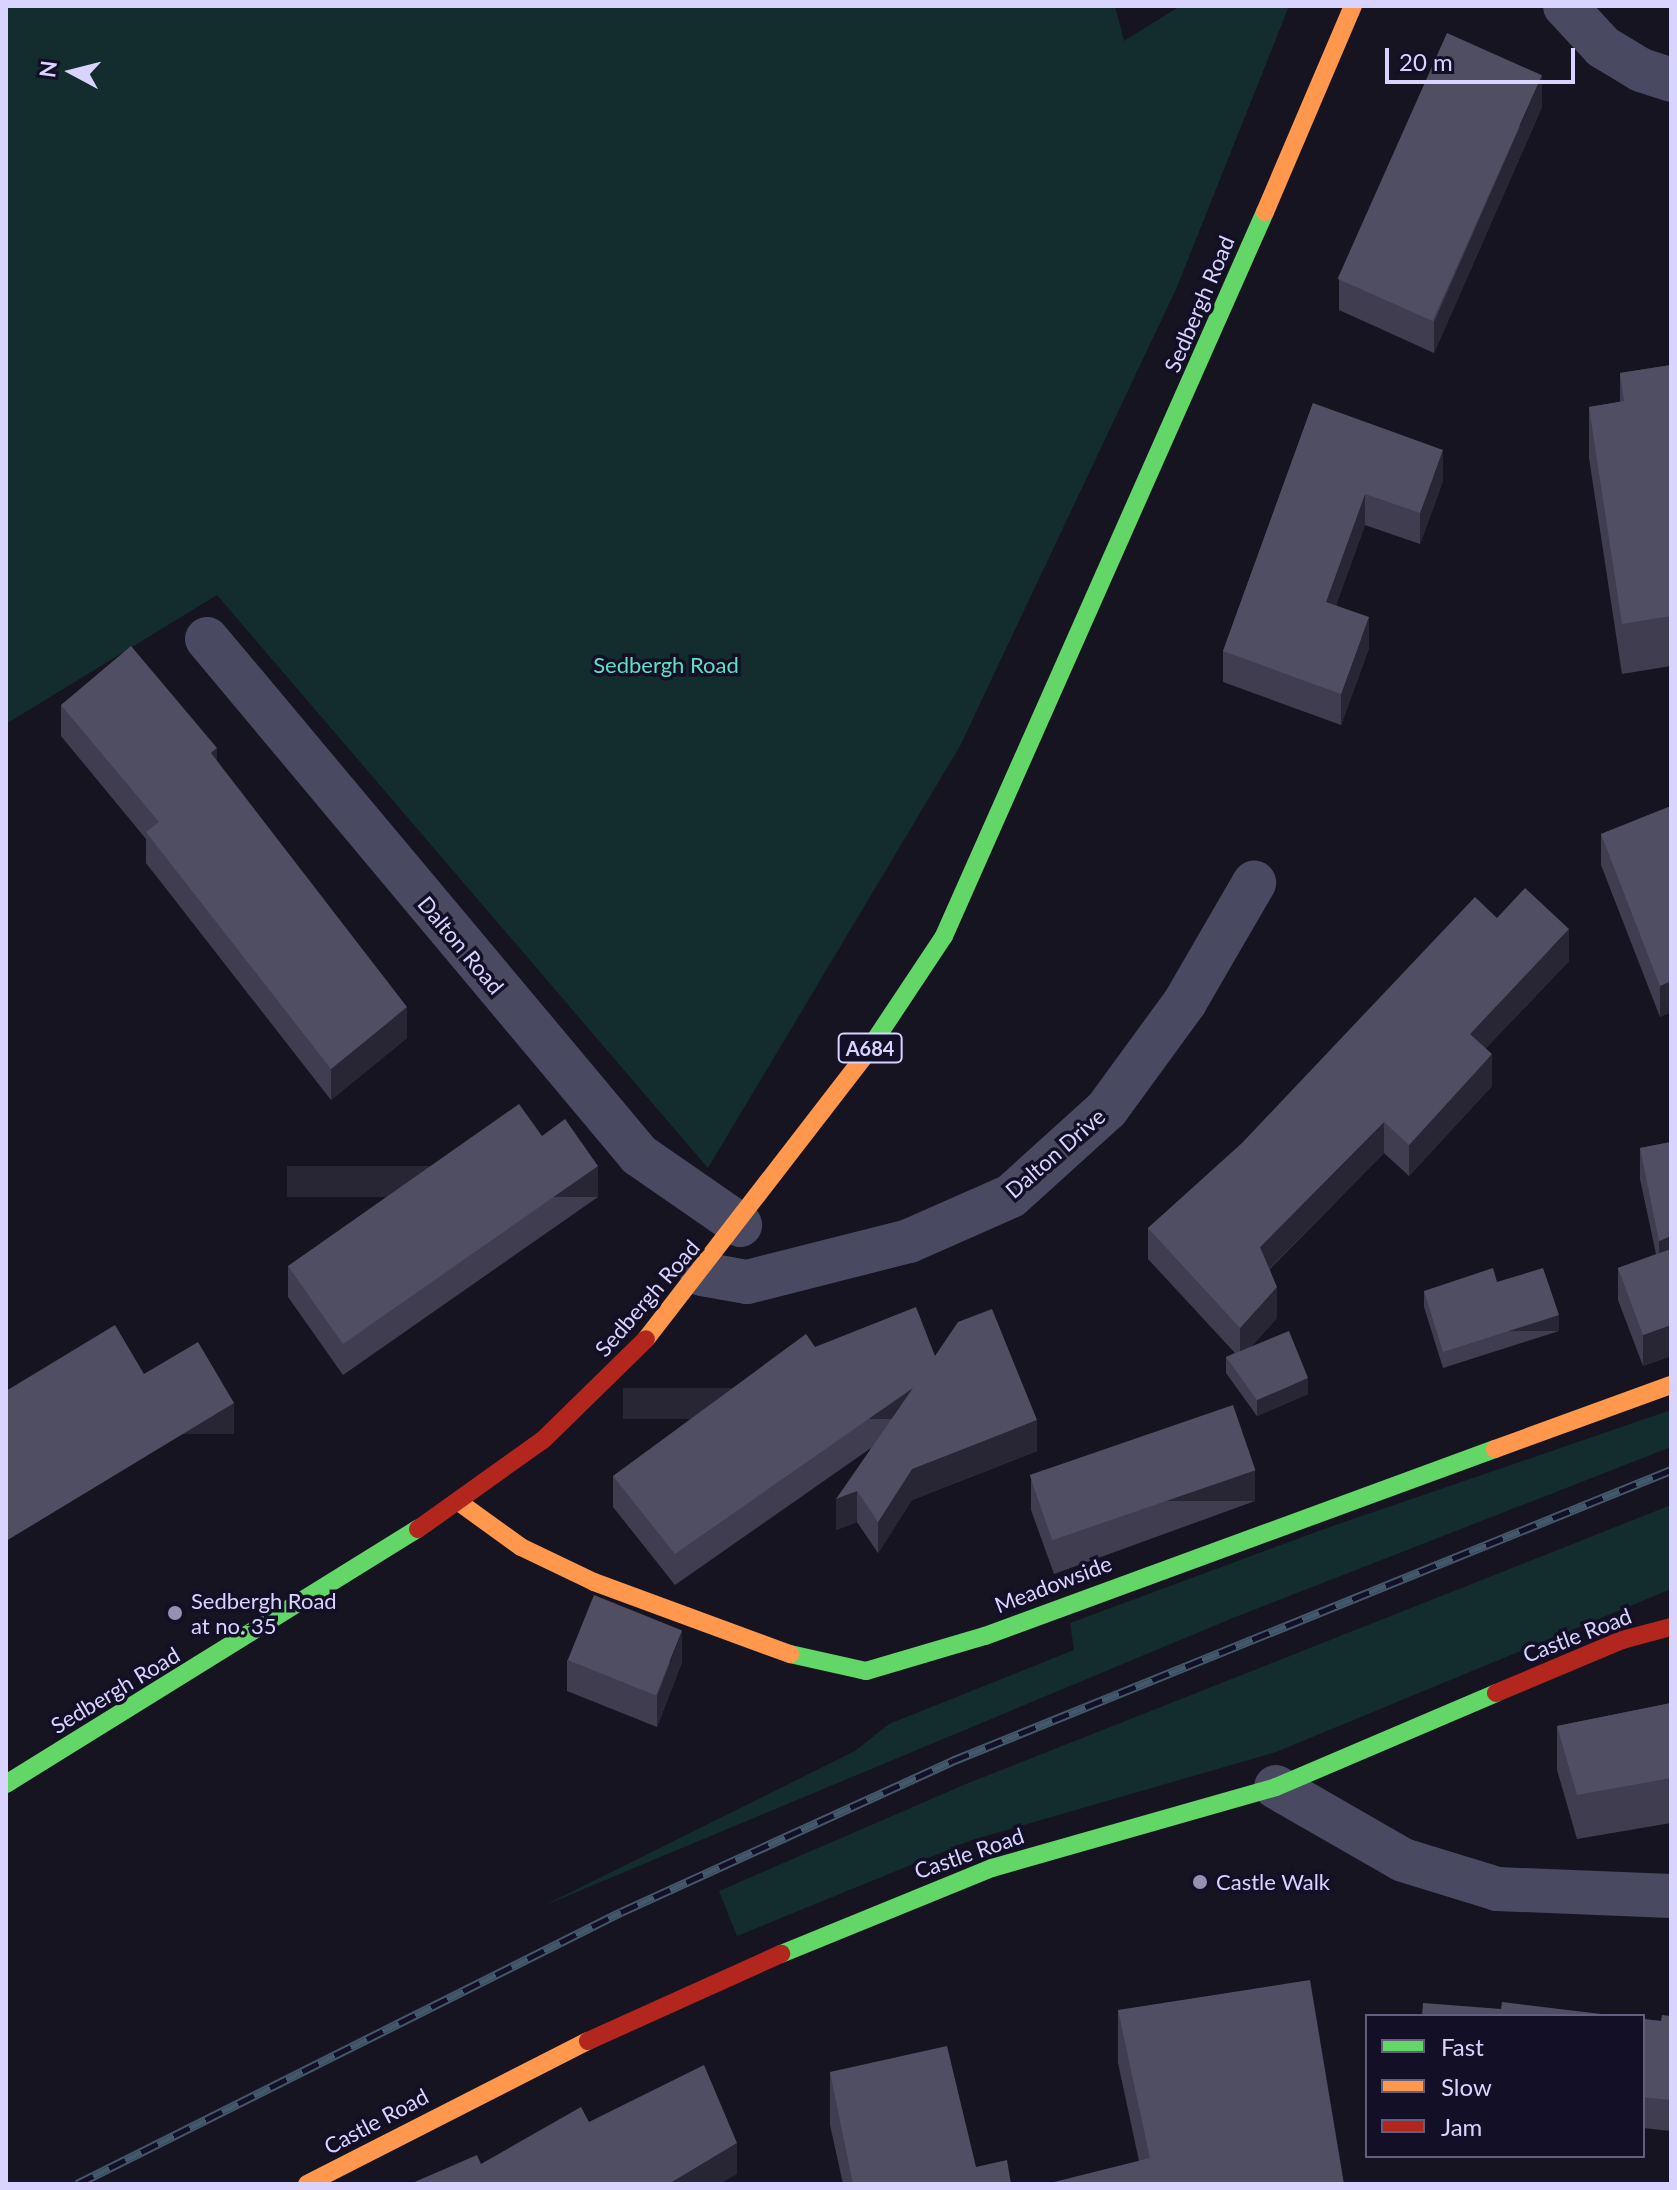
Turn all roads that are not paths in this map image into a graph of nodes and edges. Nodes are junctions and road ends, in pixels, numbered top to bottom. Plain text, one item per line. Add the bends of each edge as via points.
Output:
1 (1353, 6) edge
2 (1565, 6) edge
3 (1671, 80) edge
4 (207, 639) dead end
5 (1254, 883) dead end
6 (740, 1225) junction
7 (702, 1274) junction
8 (1671, 1385) edge
9 (460, 1503) junction
10 (1671, 1627) edge
11 (6, 1784) edge
12 (1276, 1787) junction
13 (1671, 1896) edge
14 (307, 2184) edge

1 - 6 main road, Sedbergh Road / A684 via 1143,495 944,936 838,1096
2 - 3 street via 1603,47 1641,70
4 - 6 street, Dalton Road via 614,1128 639,1155
5 - 7 street, Dalton Drive via 1185,1002 1107,1109 1011,1196 909,1241 747,1282
6 - 7 main road, Sedbergh Road / A684
7 - 9 main road, Sedbergh Road / A684 via 629,1361 543,1440
8 - 9 main road, Meadowside via 985,1636 866,1671 813,1663 594,1582 521,1547
9 - 11 main road, Sedbergh Road / A684
10 - 12 main road, Castle Road via 1622,1640
12 - 13 street via 1403,1860 1497,1889
12 - 14 main road, Castle Road via 992,1868 859,1918 510,2077

